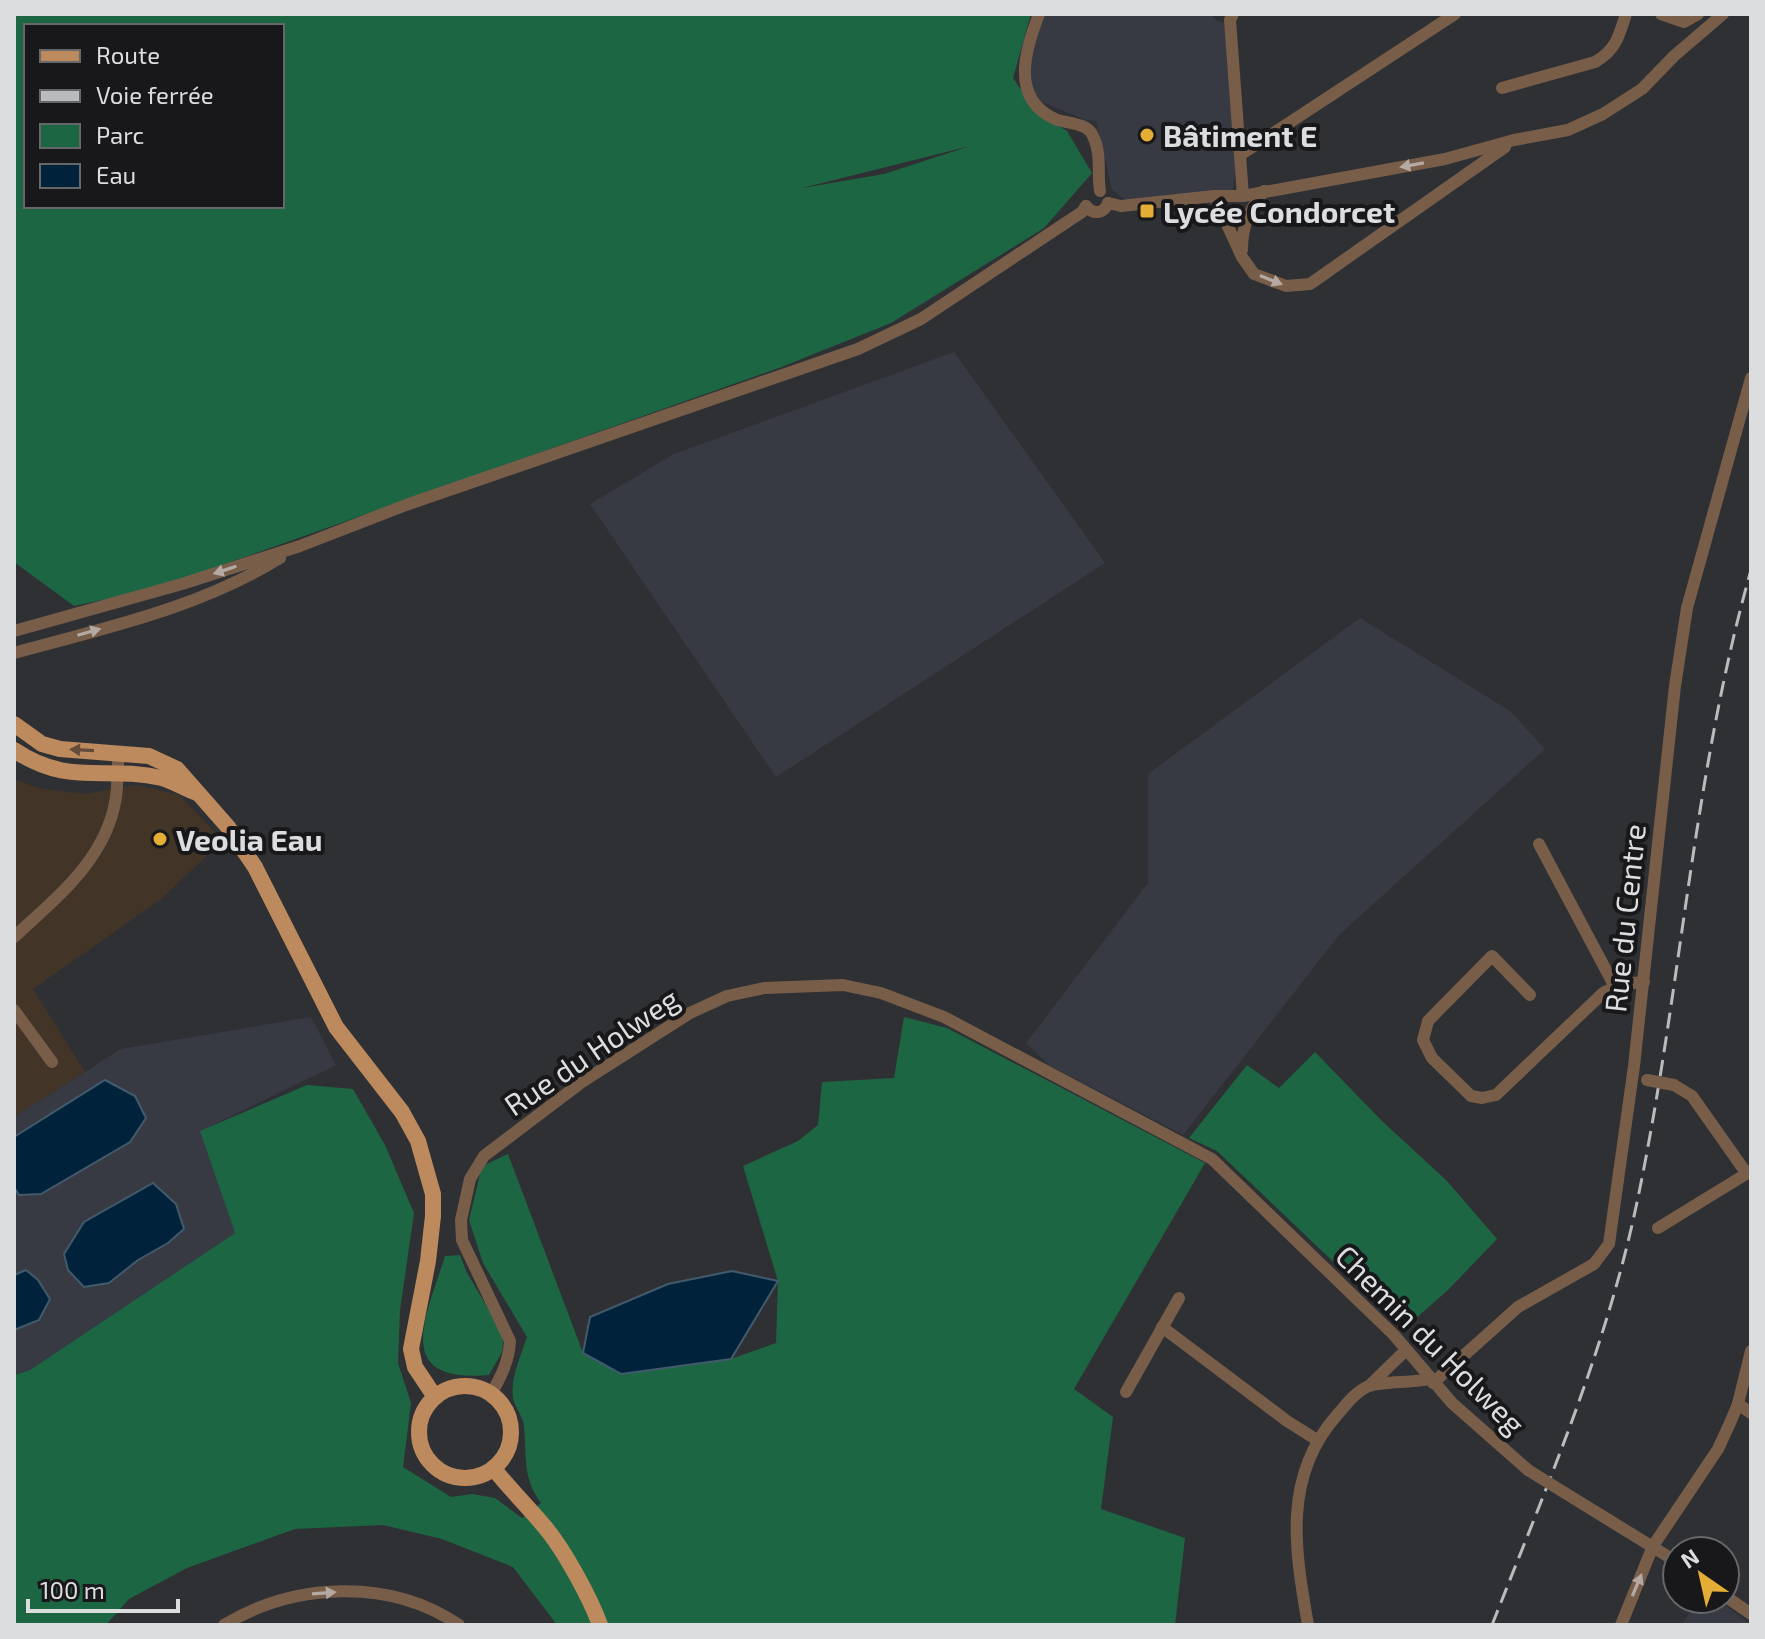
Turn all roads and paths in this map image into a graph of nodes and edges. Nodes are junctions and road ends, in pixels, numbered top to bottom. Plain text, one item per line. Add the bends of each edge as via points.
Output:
1 (1039, 14) edge
2 (1233, 14) edge
3 (1455, 14) edge
4 (1626, 14) edge
5 (1661, 14) edge
6 (1698, 14) edge
7 (1723, 14) edge
8 (1502, 88) dead end
9 (1514, 140) junction
10 (1240, 155) junction
11 (1445, 159) junction
12 (1457, 181) junction
13 (1264, 191) junction
14 (1214, 196) junction
15 (1243, 196) junction
16 (1104, 197) junction
17 (1086, 206) junction
18 (1242, 257) junction
19 (1751, 378) edge
20 (300, 546) junction
21 (14, 631) edge
22 (14, 653) edge
23 (14, 724) edge
24 (14, 750) edge
25 (119, 753) junction
26 (117, 775) junction
27 (202, 795) junction
28 (1539, 844) dead end
29 (14, 937) edge
30 (1644, 982) junction
31 (1615, 987) junction
32 (1530, 995) dead end
33 (14, 1010) edge
34 (52, 1062) dead end
35 (1631, 1078) junction
36 (1189, 1147) joint
37 (1749, 1172) edge
38 (1658, 1228) dead end
39 (1179, 1298) dead end
40 (1162, 1327) junction
41 (1406, 1350) junction
42 (1751, 1351) edge
43 (1431, 1381) junction
44 (1369, 1386) junction
45 (1126, 1392) dead end
46 (491, 1394) junction
47 (435, 1397) junction
48 (1738, 1404) junction
49 (1751, 1413) edge
50 (1317, 1440) junction
51 (494, 1469) junction
52 (1653, 1546) junction
53 (1661, 1551) edge
54 (224, 1625) edge
55 (459, 1625) edge
56 (600, 1625) edge
57 (1308, 1625) edge
58 (1621, 1625) edge

1 - 16 street via 1024,69 1029,95 1054,118 1093,135
2 - 10 street
3 - 10 street
4 - 8 street via 1617,42 1604,57
5 - 6 street via 1684,22
7 - 9 street via 1621,104 1568,130
9 - 11 street
9 - 12 street
10 - 15 street
11 - 12 street
11 -> 13 street
18 -> 12 street via 1254,274 1286,286 1310,284
13 - 15 street
13 - 18 street via 1243,227
14 - 15 street
14 - 16 street via 1121,206
14 - 18 street
16 - 17 street via 1089,194
16 - 17 street via 1105,209 1098,213
17 - 20 street via 921,319 858,349
19 - 30 street, Rue du Centre via 1687,608
20 -> 21 street
22 -> 20 street via 187,603
25 -> 23 main road via 60,749 42,744
24 - 26 main road via 62,772
25 - 26 street
25 - 27 main road via 161,760
26 - 27 main road via 165,779
26 - 29 street via 116,799 88,864
27 - 47 main road via 255,867 328,1015 418,1141 433,1194 433,1216 411,1349 415,1367
28 - 31 street
30 - 31 street
30 - 35 street, Rue du Centre
31 - 32 street via 1594,1000 1496,1095 1471,1096 1428,1052 1423,1034 1428,1021 1492,956
33 - 34 street
35 - 37 street, bridge via 1681,1087
35 - 43 street, Rue du Centre via 1606,1250 1588,1268 1518,1307
36 - 41 street, Chemin du Holweg via 1212,1159
36 - 46 street, Rue du Holweg via 944,1017 881,993 843,985 764,988 727,996 690,1013 582,1082 484,1156 470,1179 462,1240 510,1341 510,1353
37 - 38 street
39 - 40 street
40 - 45 street
40 - 50 street
41 - 43 street, Chemin du Holweg
41 - 44 street
42 - 48 street
43 - 44 street
43 - 52 street, Chemin du Holweg, bridge via 1528,1470
44 - 50 street
46 - 47 main road via 465,1386
46 - 51 main road via 508,1413 512,1433 507,1453
47 - 51 main road via 420,1418 418,1431 431,1465 454,1478 468,1479
48 - 49 street
48 - 52 street via 1718,1449
50 - 57 street via 1301,1482 1296,1515
51 - 56 main road via 558,1546
52 - 53 street, Chemin du Holweg
58 -> 52 street
54 -> 55 street via 253,1609 324,1592 407,1600

